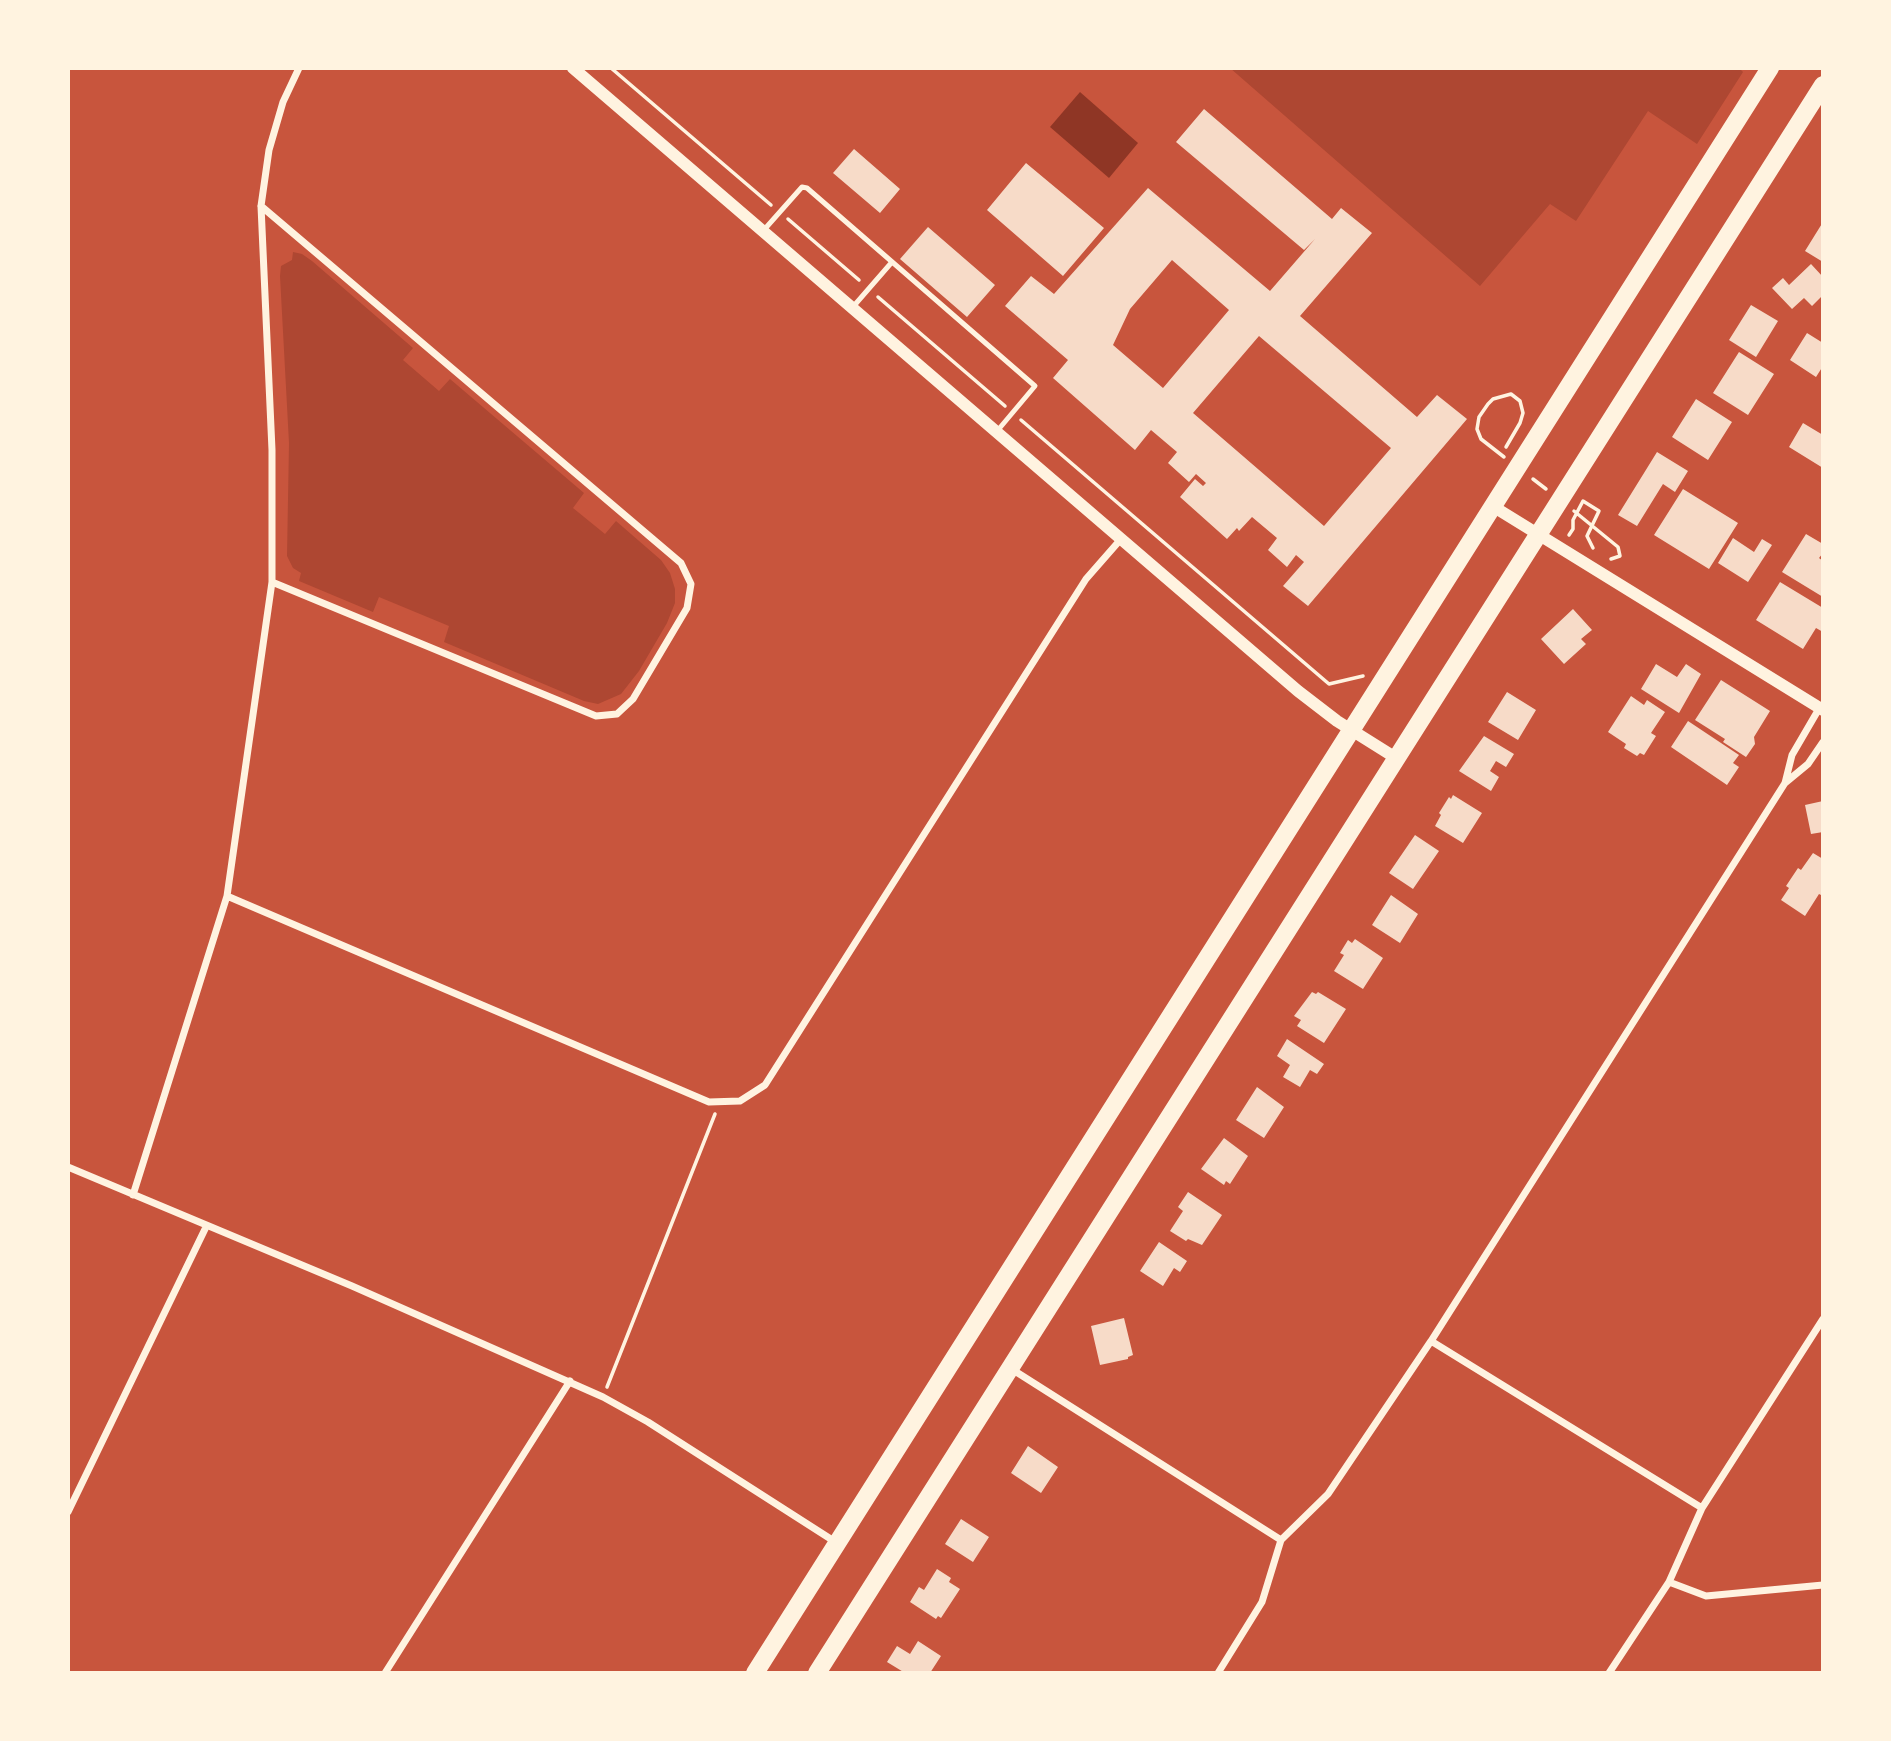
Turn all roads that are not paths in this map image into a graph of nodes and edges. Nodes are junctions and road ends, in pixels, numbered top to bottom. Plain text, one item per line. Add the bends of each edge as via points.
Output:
1 (299, 68) edge
2 (573, 68) edge
3 (1770, 68) edge
4 (1823, 85) edge
5 (261, 206) junction
6 (763, 231) junction
7 (892, 262) junction
8 (852, 308) junction
9 (996, 432) junction
10 (1494, 507) junction
11 (1538, 535) junction
12 (1121, 539) junction
13 (272, 582) junction
14 (1822, 707) edge
15 (1351, 730) junction
16 (1823, 742) edge
17 (1396, 758) junction
18 (1785, 783) junction
19 (227, 896) junction
20 (68, 1167) edge
21 (133, 1195) junction
22 (206, 1227) junction
23 (1823, 1319) edge
24 (1431, 1341) junction
25 (1009, 1367) junction
26 (570, 1381) junction
27 (1702, 1508) junction
28 (68, 1512) edge
29 (1281, 1540) junction
30 (837, 1544) junction
31 (1669, 1582) junction
32 (1823, 1585) edge
33 (385, 1673) edge
34 (755, 1673) edge
35 (817, 1673) edge
36 (1218, 1673) edge
37 (1609, 1673) edge

1 - 5 street via 269,150
2 - 6 street
3 - 10 highway
4 - 11 highway
5 - 13 street via 272,450
5 - 13 street via 681,563 691,583 687,608 633,698 617,715 596,716
6 - 7 lane via 802,187 807,188
6 - 8 street
7 - 8 lane
7 - 9 lane via 1035,386
8 - 9 street
9 - 12 street
10 - 11 street
10 - 15 highway
11 - 14 street
11 - 17 highway
12 - 15 street via 1298,691
12 - 19 street via 1086,579 765,1085 740,1101 709,1102
13 - 19 street
14 - 18 street via 1792,755
15 - 17 street
15 - 30 highway
16 - 18 street via 1808,764
17 - 25 highway
18 - 24 street
19 - 21 street
20 - 21 street
21 - 22 street
22 - 26 street
22 - 28 street
23 - 27 street
24 - 27 street
24 - 29 street via 1328,1494
25 - 29 street
25 - 35 highway
26 - 30 street via 648,1422
26 - 33 street
27 - 31 street
29 - 36 street via 1262,1602
30 - 34 highway
31 - 32 street via 1706,1596
31 - 37 street

